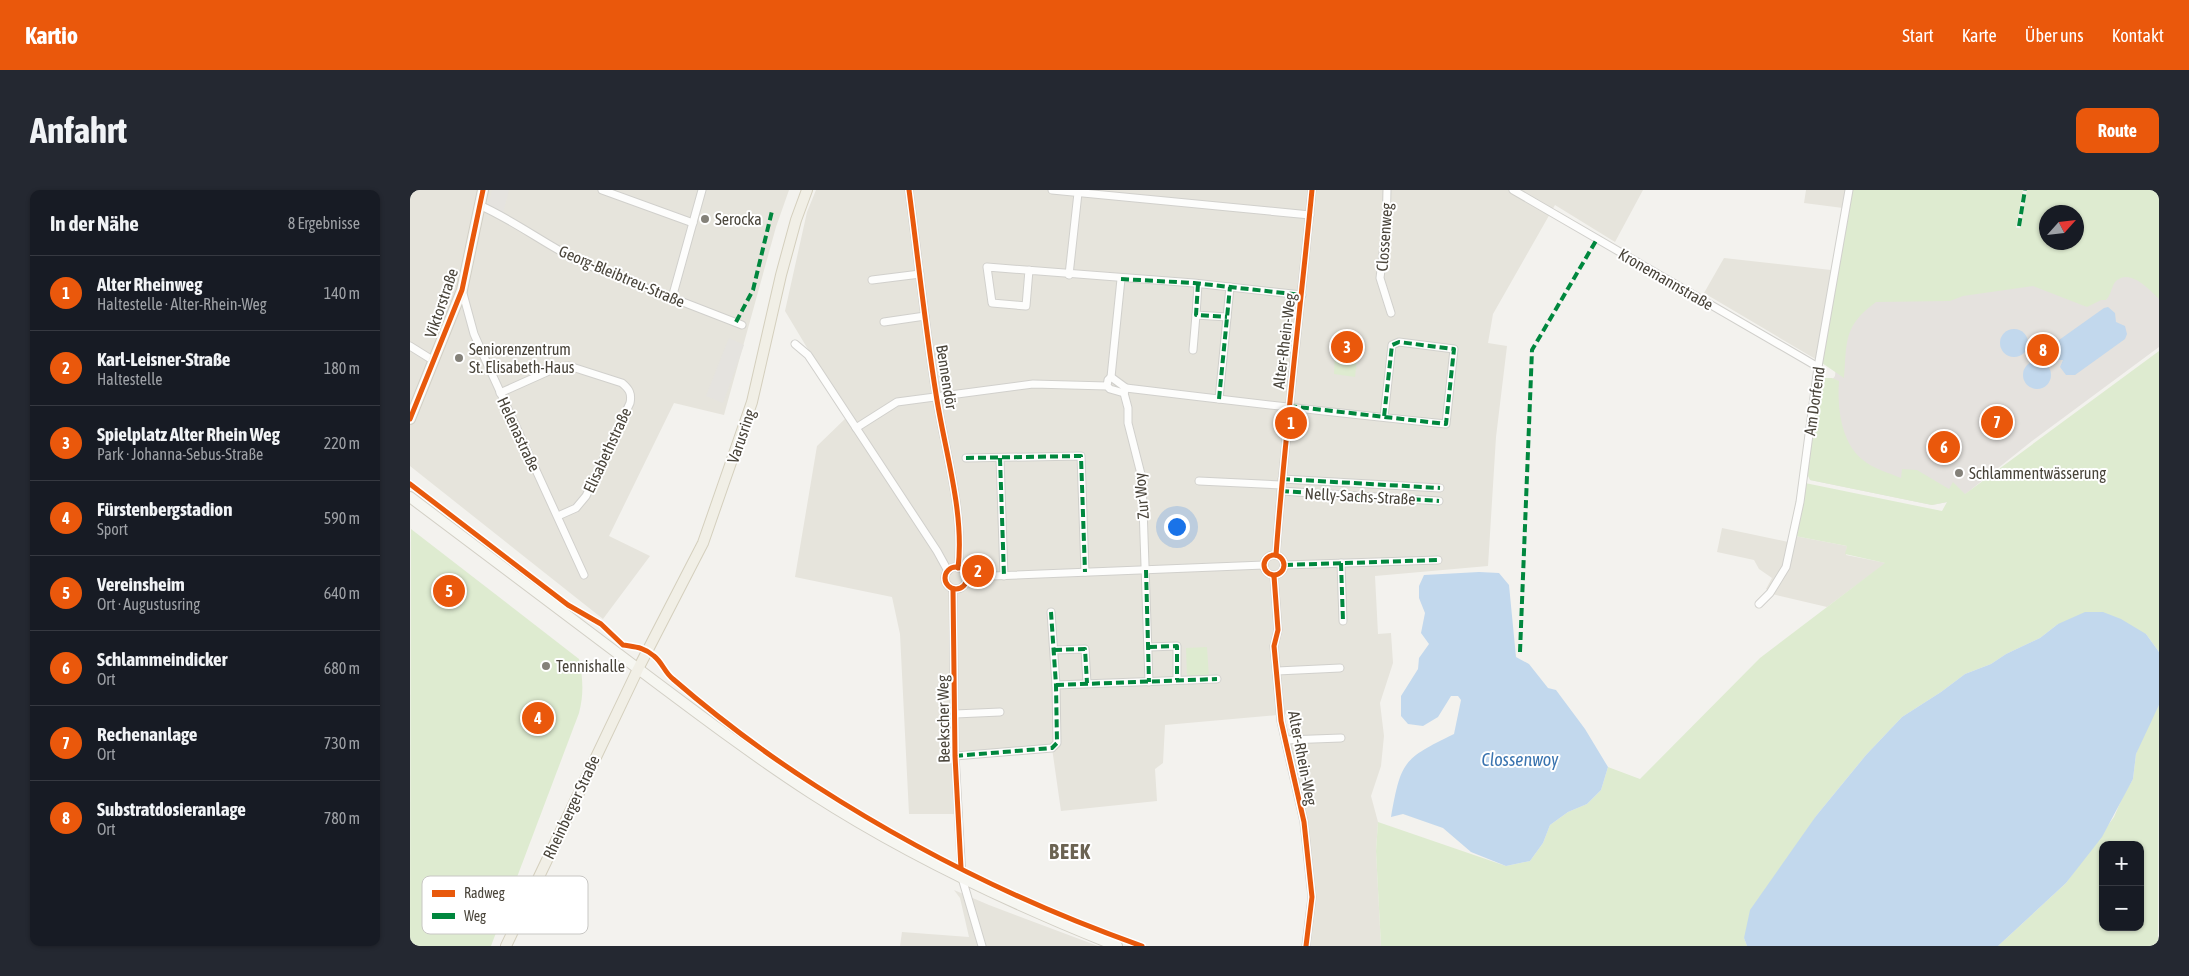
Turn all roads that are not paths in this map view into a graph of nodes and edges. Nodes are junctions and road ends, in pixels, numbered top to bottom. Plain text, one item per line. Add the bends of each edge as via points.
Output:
1 (483, 190) edge
2 (602, 190) edge
3 (702, 190) edge
4 (807, 190) edge
5 (909, 190) edge
6 (1052, 190) edge
7 (1312, 190) edge
8 (1387, 190) edge
9 (1513, 190) edge
10 (1849, 190) edge
11 (1078, 193) junction
12 (479, 205) junction
13 (1310, 215) junction
14 (693, 223) junction
15 (1029, 270) junction
16 (920, 274) junction
17 (1069, 275) junction
18 (1121, 279) junction
19 (872, 280) dead end
20 (1198, 284) junction
21 (1230, 287) junction
22 (462, 290) junction
23 (1302, 295) junction
24 (672, 298) junction
25 (1392, 312) dead end
26 (1196, 315) junction
27 (925, 316) junction
28 (1227, 318) junction
29 (884, 322) dead end
30 (742, 325) dead end
31 (796, 344) dead end
32 (410, 346) edge
33 (1193, 350) dead end
34 (434, 361) junction
35 (1818, 367) junction
36 (1111, 377) junction
37 (1107, 386) junction
38 (1125, 390) junction
39 (500, 393) junction
40 (936, 396) junction
41 (1219, 399) junction
42 (1289, 406) junction
43 (1384, 417) junction
44 (410, 420) edge
45 (856, 428) junction
46 (966, 458) dead end
47 (1000, 458) junction
48 (1199, 481) dead end
49 (1281, 485) junction
50 (1440, 488) dead end
51 (410, 497) edge
52 (1440, 501) dead end
53 (558, 516) junction
54 (1276, 555) junction
55 (1438, 560) dead end
56 (1341, 563) junction
57 (1285, 564) junction
58 (1264, 565) junction
59 (958, 568) junction
60 (1146, 570) junction
61 (948, 571) junction
62 (1085, 572) junction
63 (584, 575) dead end
64 (1004, 576) junction
65 (1274, 576) junction
66 (967, 577) junction
67 (953, 589) junction
68 (1759, 604) dead end
69 (1051, 612) dead end
70 (1342, 620) dead end
71 (1148, 647) junction
72 (1054, 650) junction
73 (1340, 668) dead end
74 (638, 669) junction
75 (1277, 671) junction
76 (1217, 678) dead end
77 (1177, 680) junction
78 (1150, 682) junction
79 (1087, 683) junction
80 (1056, 685) junction
81 (1000, 712) dead end
82 (955, 714) junction
83 (1341, 738) dead end
84 (1286, 740) junction
85 (955, 756) junction
86 (539, 876) edge
87 (962, 878) junction
88 (512, 934) edge
89 (506, 946) edge
90 (982, 946) edge
91 (1117, 946) edge
92 (1306, 946) edge

1 - 12 main road, Viktorstraße
2 - 14 street
3 - 14 street
4 - 74 main road, Varusring via 781,275 742,434 703,543
5 - 16 street, Bennendör
6 - 11 street
7 - 13 street, Alter-Rhein-Weg
8 - 25 street, Clossenweg via 1380,278
9 - 35 street, Kronemannstraße
10 - 35 street, Am Dorfend
11 - 13 street
11 - 17 street
12 - 22 main road, Viktorstraße
12 - 24 street, Georg-Bleibtreu-Straße via 565,255
13 - 23 street, Alter-Rhein-Weg
14 - 24 street
15 - 15 street via 987,267 992,303 1026,306
15 - 17 street
16 - 19 street
16 - 27 street, Bennendör
17 - 18 street
18 - 20 street
18 - 36 street
20 - 21 street
20 - 26 street
21 - 23 street
21 - 28 street
22 - 34 main road, Viktorstraße
22 - 39 street, Helenastraße via 474,334
23 - 42 street, Alter-Rhein-Weg
24 - 30 street, Georg-Bleibtreu-Straße
26 - 28 street
26 - 33 street
27 - 29 street
27 - 40 street, Bennendör
28 - 41 street
31 - 45 street via 808,355
32 - 34 street
34 - 44 main road, Viktorstraße
35 - 68 street, Am Dorfend via 1800,502 1786,567
36 - 37 street
36 - 38 street
37 - 38 street
37 - 40 street via 1033,384
38 - 41 street
38 - 60 street, Zur Woy via 1128,423 1142,478
39 - 53 street, Helenastraße
39 - 53 street, Elisabethstraße via 558,367 569,366 622,383 628,388 630,403 586,496 576,508
40 - 45 street via 897,402
40 - 59 street, Bennendör via 958,528
41 - 42 street
42 - 43 street
42 - 49 street, Alter-Rhein-Weg
43 - 43 street via 1446,424 1454,349 1400,342 1392,345
45 - 61 street
46 - 47 street
47 - 62 street via 1081,456
47 - 64 street
48 - 49 street
49 - 50 street, Nelly-Sachs-Straße
49 - 52 street, Nelly-Sachs-Straße
49 - 54 street, Alter-Rhein-Weg
51 - 74 main road
53 - 63 street, Helenastraße
54 - 57 street
54 - 58 street via 1268,557
55 - 56 street
56 - 57 street
56 - 70 street
57 - 65 street via 1283,571
58 - 60 street
58 - 65 street via 1266,572
59 - 61 street
59 - 66 street
60 - 62 street
60 - 71 street, Zur Woy
61 - 67 street via 946,582
62 - 64 street
64 - 66 street
65 - 75 street, Alter-Rhein-Weg
66 - 67 street via 965,584
67 - 82 street, Beekscher Weg
69 - 72 street
71 - 77 street via 1176,646
71 - 78 street, Zur Woy
72 - 79 street via 1085,649
72 - 80 street
73 - 75 street
74 - 86 main road, Rheinberger Straße
74 - 87 main road via 719,730 813,794
75 - 84 street, Alter-Rhein-Weg via 1281,721
76 - 77 street
77 - 78 street
78 - 79 street
79 - 80 street
80 - 85 street via 1057,743 1052,748
81 - 82 street
82 - 85 street, Beekscher Weg
83 - 84 street
84 - 92 street, Alter-Rhein-Weg via 1304,822 1312,897
85 - 87 street, Beekscher Weg
87 - 90 street, Beekscher Weg
87 - 91 main road
88 - 89 main road, Rheinberger Straße

